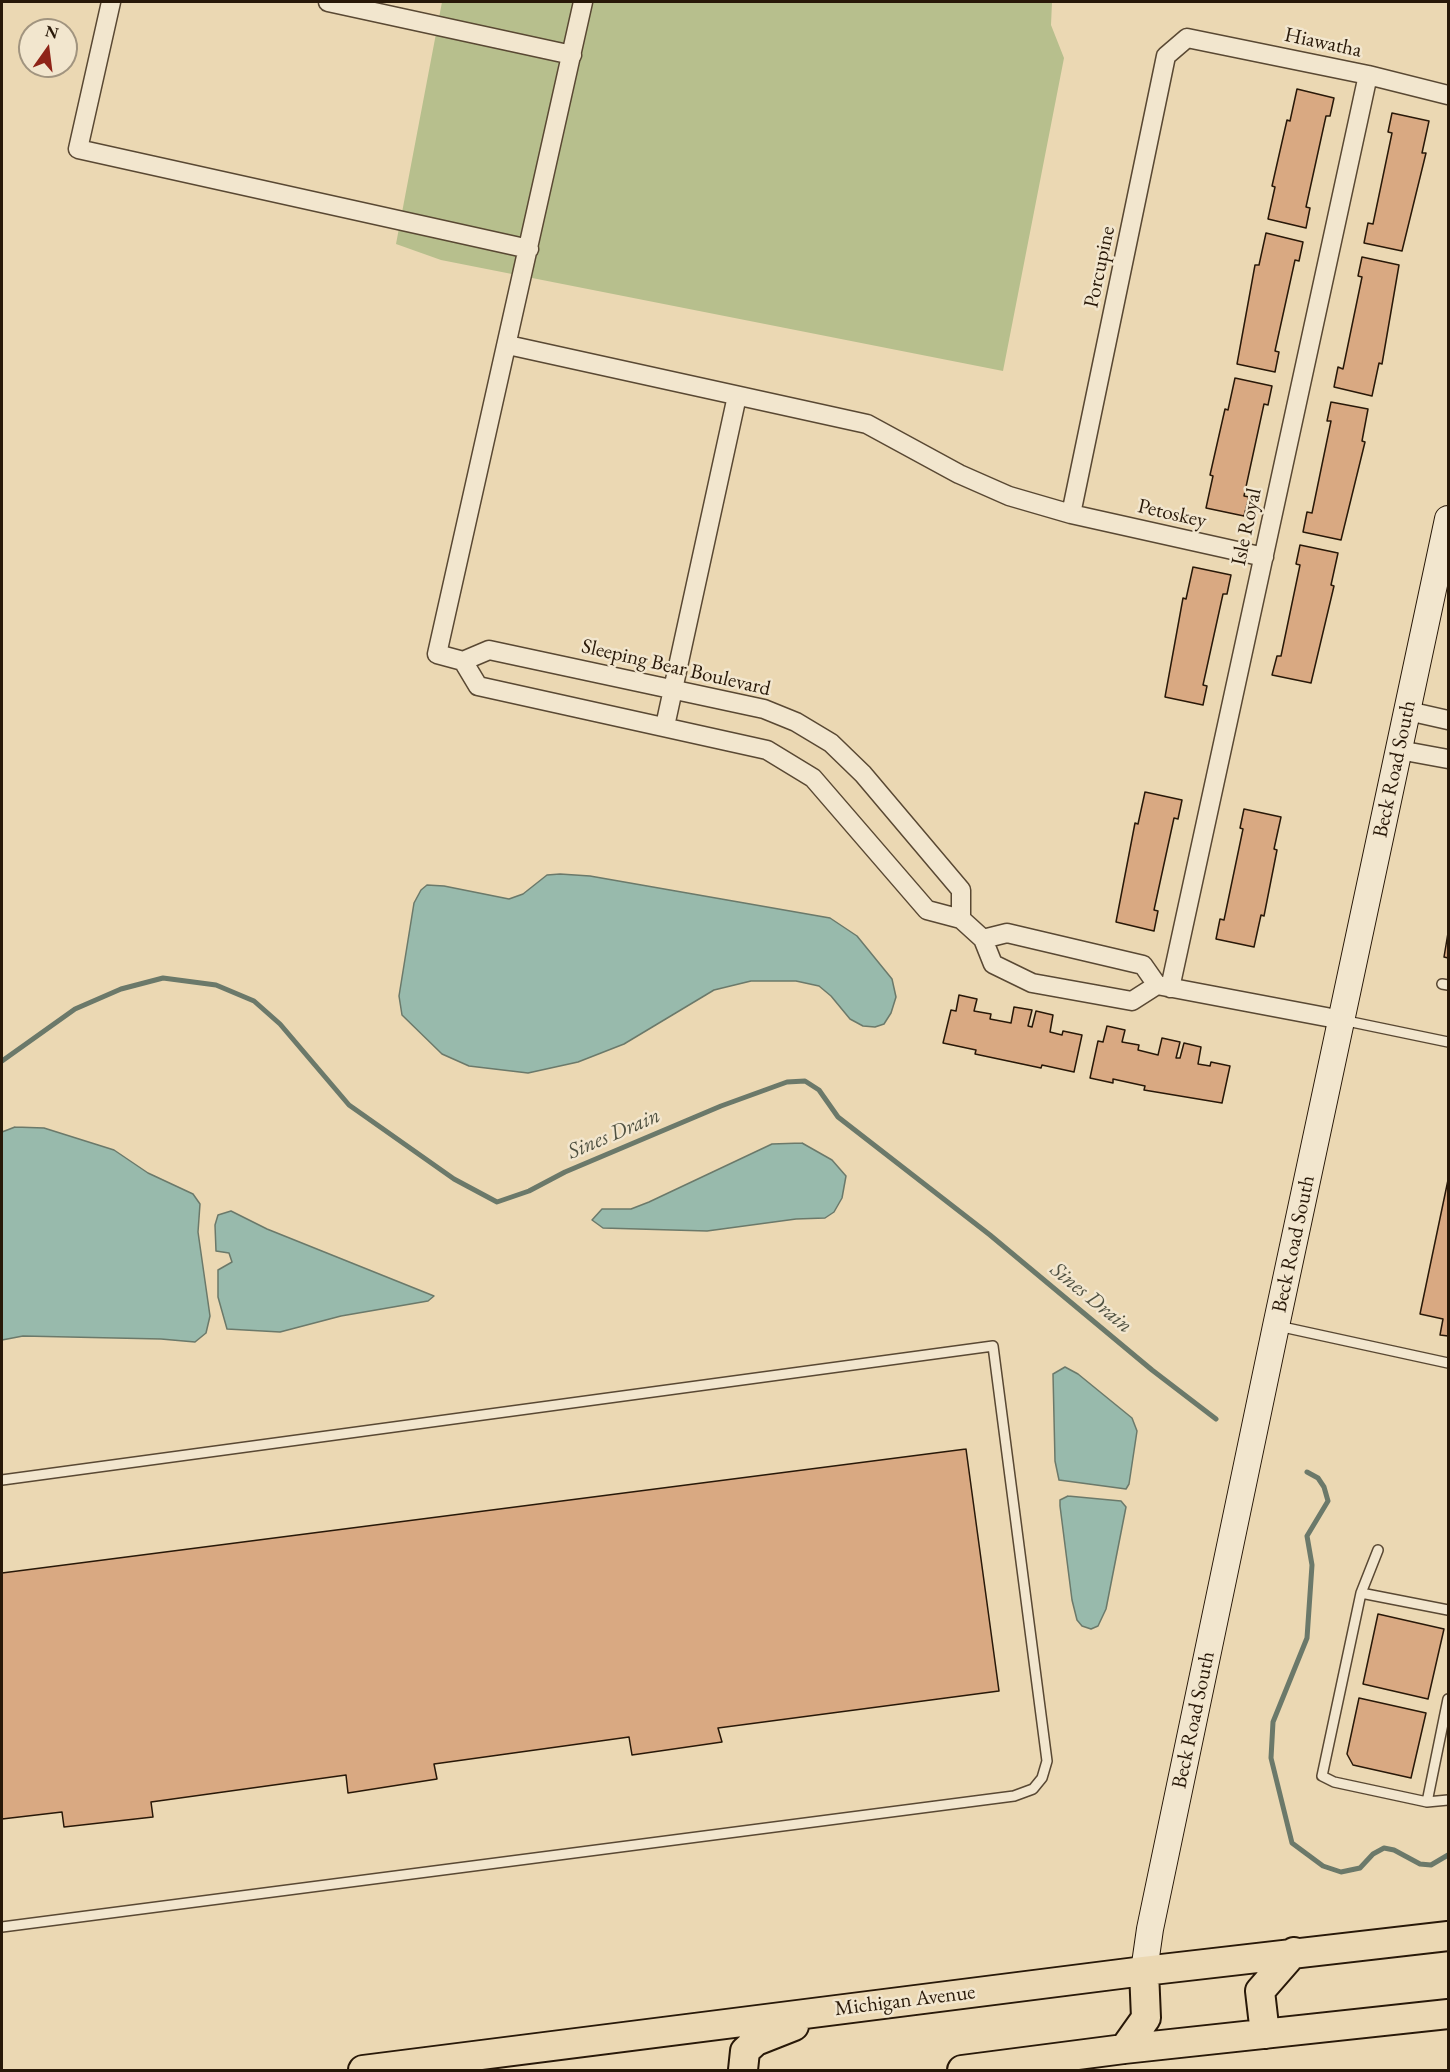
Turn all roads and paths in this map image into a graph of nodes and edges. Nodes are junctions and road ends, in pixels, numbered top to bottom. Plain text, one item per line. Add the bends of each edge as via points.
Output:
1 (111, 2) edge
2 (328, 2) edge
3 (584, 2) edge
4 (1187, 38) joint
5 (572, 55) junction
6 (1368, 75) junction
7 (1449, 95) edge
8 (529, 249) junction
9 (508, 345) junction
10 (737, 396) junction
11 (1071, 514) junction
12 (1449, 519) edge
13 (1264, 557) junction
14 (463, 661) junction
15 (674, 689) junction
16 (1408, 711) junction
17 (1449, 720) edge
18 (665, 726) junction
19 (1399, 750) junction
20 (1449, 759) edge
21 (961, 919) junction
22 (983, 939) junction
23 (1164, 986) junction
24 (1342, 1020) junction
25 (1449, 1042) edge
26 (1276, 1326) junction
27 (1449, 1363) edge
28 (2, 1480) edge
29 (1378, 1550) dead end
30 (1361, 1593) junction
31 (1449, 1610) edge
32 (1449, 1700) edge
33 (1449, 1800) edge
34 (1427, 1802) junction
35 (2, 1927) edge
36 (1449, 1936) edge
37 (1294, 1952) junction
38 (1144, 1971) junction
39 (832, 2010) junction
40 (1449, 2014) edge
41 (1265, 2034) junction
42 (1124, 2049) junction
43 (363, 2070) edge
44 (743, 2070) edge
45 (962, 2070) edge

1 - 8 street via 78,149
2 - 5 street
3 - 5 street
4 - 6 street, Hiawatha
4 - 11 street, Porcupine via 1166,56
5 - 8 street
6 - 7 street, Hiawatha
6 - 13 street, Isle Royal
8 - 9 street
9 - 10 street, Petoskey
9 - 14 street via 437,654
10 - 11 street, Petoskey via 867,424 959,474 1009,496
10 - 15 street
11 - 13 street, Petoskey
12 - 16 main road, Beck Road South
13 - 23 street, Isle Royal
14 - 15 street, Sleeping Bear Boulevard via 489,650
14 - 18 street via 478,686
15 - 18 street
15 - 21 street, Sleeping Bear Boulevard via 764,709 831,743 961,890
16 - 17 street
16 - 19 main road, Beck Road South
18 - 21 street via 767,750 791,763 813,778 927,910
19 - 20 street
19 - 24 main road, Beck Road South
21 - 22 street
22 - 23 street via 1007,933 1143,965
22 - 23 street via 993,964 1032,983 1132,1001
23 - 24 street
24 - 25 lane
24 - 26 main road, Beck Road South
26 - 27 lane
26 - 38 main road, Beck Road South
28 - 35 lane via 993,1346 1047,1761 1034,1789 1014,1796
29 - 30 lane
30 - 31 lane
30 - 34 lane via 1322,1776
32 - 34 lane
33 - 34 lane
36 - 37 main road, Michigan Avenue
37 - 38 main road, Michigan Avenue
37 - 41 main road via 1260,1991
38 - 39 main road, Michigan Avenue
38 - 42 main road via 1146,2018
39 - 43 main road, Michigan Avenue
39 - 44 main road via 756,2041 745,2051
40 - 41 main road
41 - 42 main road
42 - 45 main road via 1083,2059

